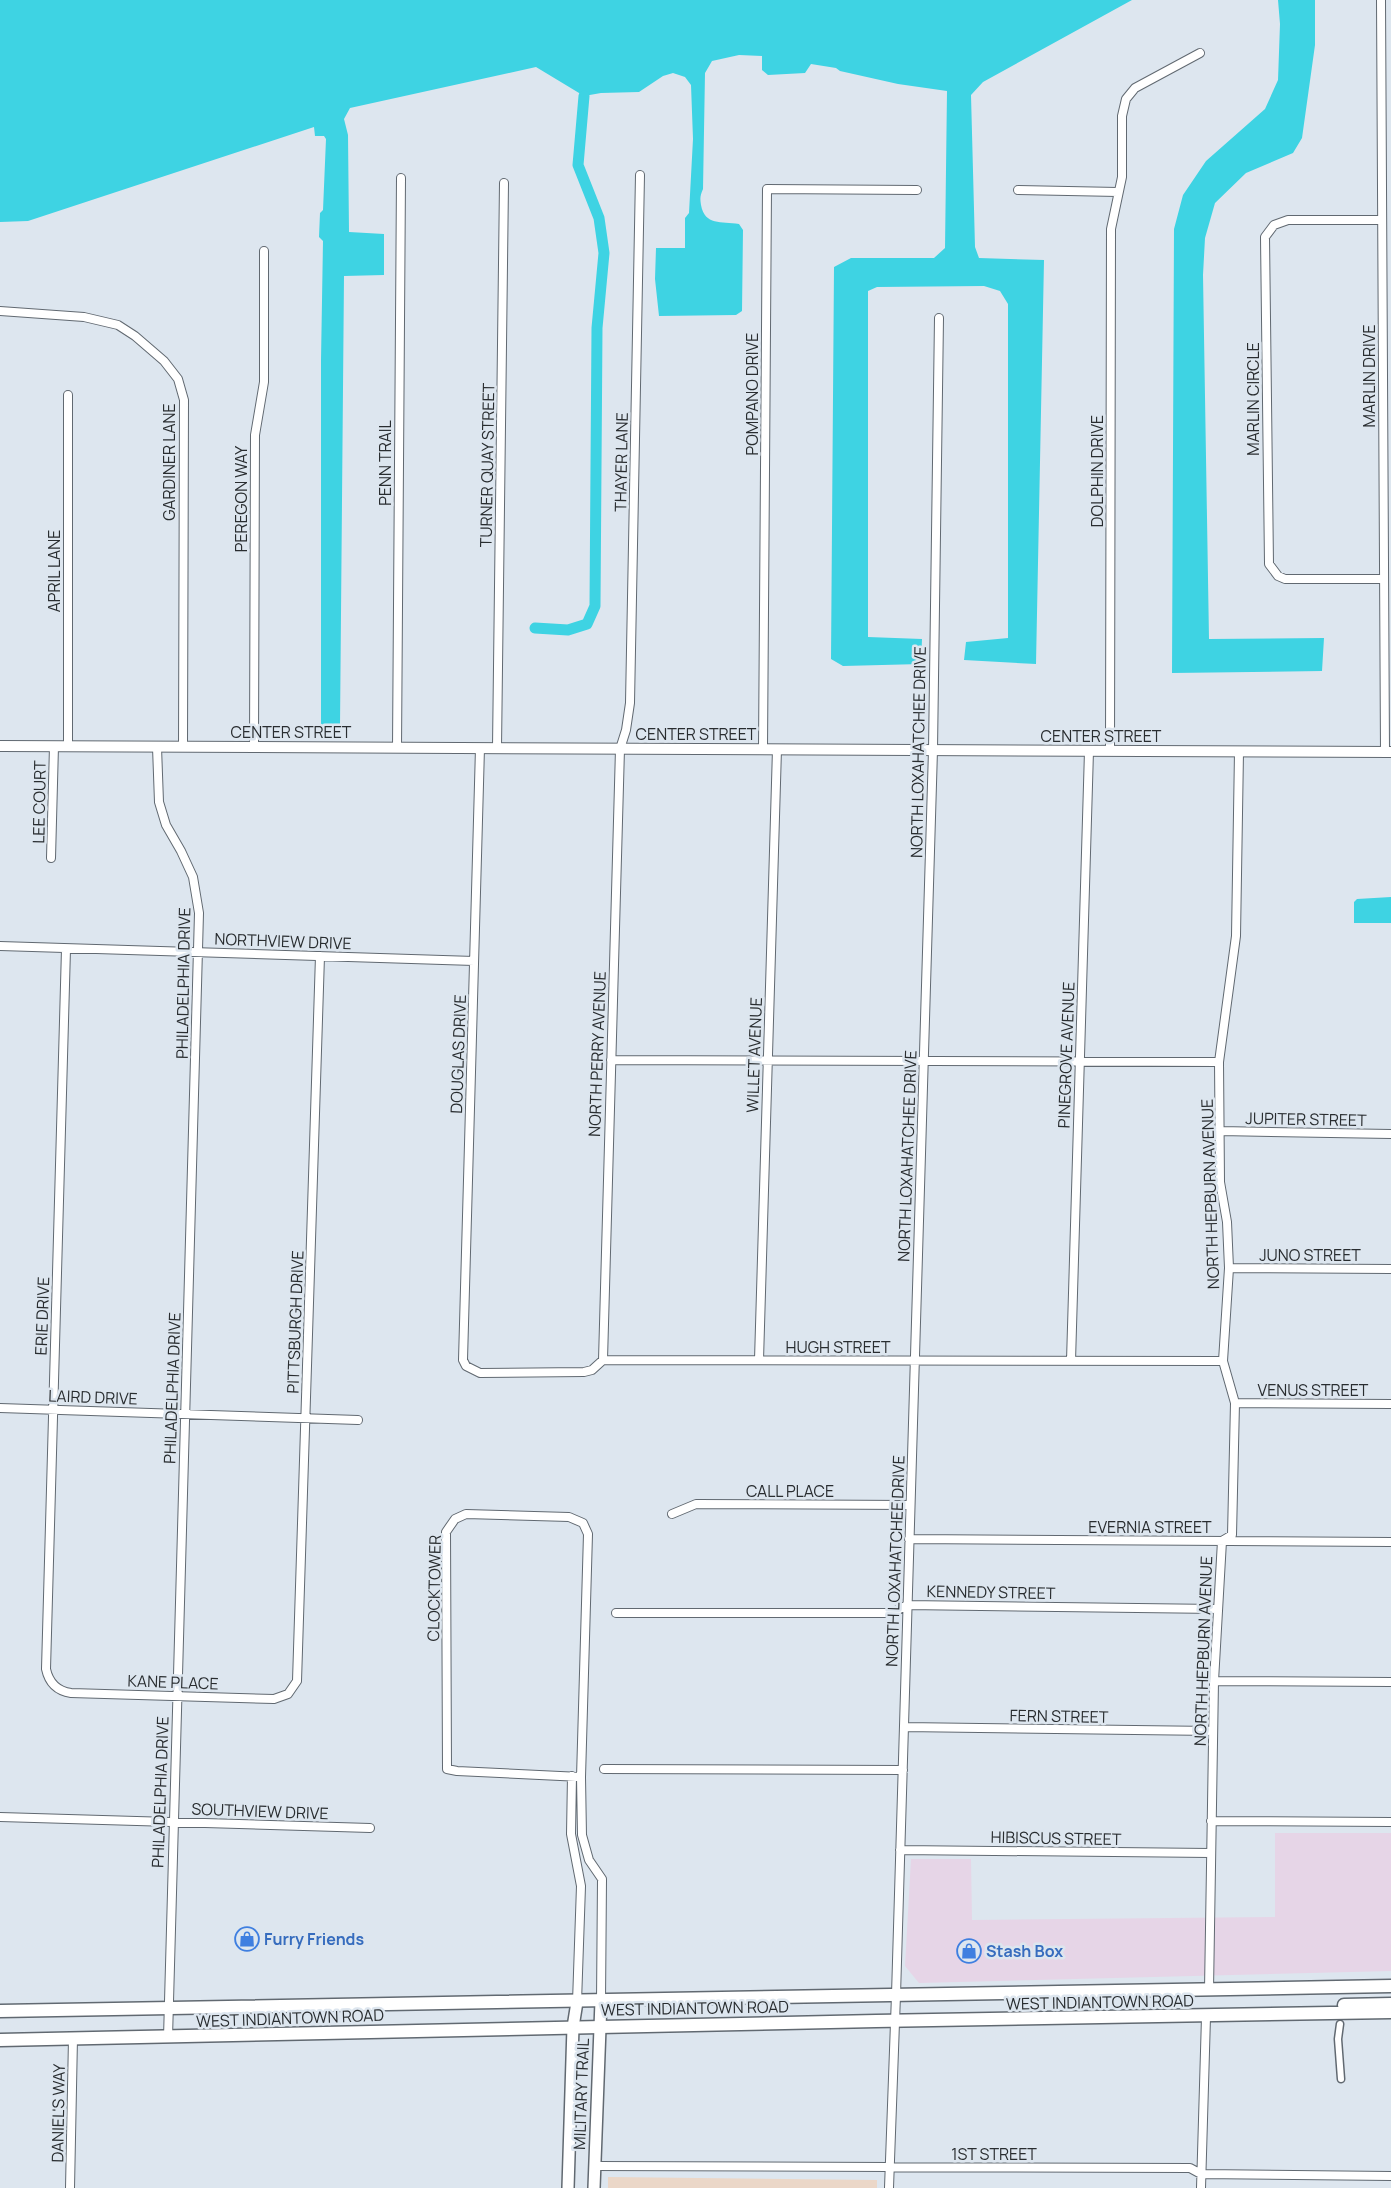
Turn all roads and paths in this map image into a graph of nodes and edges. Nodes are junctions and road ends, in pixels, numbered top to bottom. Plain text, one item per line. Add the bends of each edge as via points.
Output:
1 (1381, 0) edge
2 (1200, 53) dead end
3 (640, 176) dead end
4 (401, 178) dead end
5 (504, 183) dead end
6 (917, 190) dead end
7 (1018, 190) dead end
8 (1118, 192) junction
9 (1382, 220) junction
10 (264, 251) dead end
11 (0, 311) edge
12 (939, 318) dead end
13 (68, 395) dead end
14 (1384, 579) junction
15 (0, 746) edge
16 (54, 746) junction
17 (68, 746) junction
18 (157, 747) junction
19 (183, 747) junction
20 (254, 747) junction
21 (397, 748) junction
22 (480, 748) junction
23 (497, 748) junction
24 (620, 749) junction
25 (763, 749) junction
26 (777, 750) junction
27 (933, 750) junction
28 (1088, 751) junction
29 (1110, 751) junction
30 (1239, 752) junction
31 (1388, 752) edge
32 (52, 858) dead end
33 (0, 946) edge
34 (66, 949) junction
35 (199, 952) junction
36 (320, 956) junction
37 (474, 961) junction
38 (611, 1060) junction
39 (768, 1060) junction
40 (924, 1060) junction
41 (1080, 1060) junction
42 (1219, 1062) junction
43 (1220, 1131) junction
44 (1391, 1134) edge
45 (1229, 1268) junction
46 (1391, 1269) edge
47 (463, 1360) joint
48 (603, 1360) junction
49 (759, 1360) junction
50 (915, 1361) junction
51 (1071, 1361) junction
52 (1223, 1361) junction
53 (1235, 1403) junction
54 (1391, 1404) edge
55 (0, 1408) edge
56 (54, 1410) junction
57 (185, 1414) junction
58 (306, 1418) junction
59 (358, 1420) dead end
60 (910, 1505) junction
61 (672, 1514) dead end
62 (909, 1539) junction
63 (1222, 1541) junction
64 (1391, 1542) edge
65 (907, 1605) junction
66 (1218, 1609) junction
67 (616, 1613) dead end
68 (1214, 1681) junction
69 (1391, 1682) edge
70 (52, 1683) joint
71 (294, 1688) joint
72 (176, 1696) junction
73 (904, 1727) junction
74 (1213, 1731) junction
75 (604, 1769) dead end
76 (903, 1770) junction
77 (572, 1776) junction
78 (582, 1777) junction
79 (0, 1817) edge
80 (1210, 1821) junction
81 (172, 1822) junction
82 (1391, 1822) edge
83 (370, 1828) dead end
84 (900, 1850) junction
85 (1211, 1853) junction
86 (1391, 1986) edge
87 (1209, 1990) junction
88 (896, 1996) junction
89 (601, 2001) junction
90 (577, 2002) junction
91 (1391, 2004) edge
92 (168, 2009) junction
93 (0, 2011) edge
94 (1391, 2012) edge
95 (1280, 2015) junction
96 (1206, 2017) junction
97 (895, 2020) junction
98 (1340, 2024) dead end
99 (573, 2027) junction
100 (600, 2027) junction
101 (73, 2038) junction
102 (168, 2038) junction
103 (0, 2040) edge
104 (1341, 2079) dead end
105 (595, 2166) junction
106 (889, 2168) junction
107 (1201, 2174) junction
108 (1391, 2176) edge
109 (70, 2188) edge
110 (568, 2188) edge
111 (594, 2188) edge
112 (889, 2188) edge
113 (1201, 2188) edge

1 - 9 street, MARLIN DRIVE
2 - 8 street, DOLPHIN DRIVE via 1135,88 1126,99 1122,116 1122,177
3 - 24 street, THAYER LANE via 630,703
4 - 21 street, PENN TRAIL
5 - 23 street, TURNER QUAY STREET
6 - 25 street, POMPANO DRIVE via 767,189
7 - 8 street
8 - 29 street, DOLPHIN DRIVE via 1111,229
9 - 14 street, MARLIN DRIVE
9 - 14 street, MARLIN CIRCLE via 1280,222 1269,230 1266,247 1269,564 1285,579
10 - 20 street, PEREGON WAY via 264,382 255,435
11 - 19 street, GARDINER LANE via 84,317 118,325 156,353 178,379 184,400
12 - 27 street, NORTH LOXAHATCHEE DRIVE
13 - 17 street, APRIL LANE
14 - 31 street, MARLIN DRIVE
15 - 16 street, CENTER STREET
16 - 17 street, CENTER STREET
16 - 32 street, LEE COURT
17 - 18 street, CENTER STREET
18 - 19 street, CENTER STREET
18 - 35 street, PHILADELPHIA DRIVE via 159,802 166,825 188,864 198,900
19 - 20 street, CENTER STREET
20 - 21 street, CENTER STREET
21 - 22 street, CENTER STREET
22 - 23 street, CENTER STREET
22 - 37 street, DOUGLAS DRIVE
23 - 24 street, CENTER STREET
24 - 25 street, CENTER STREET
24 - 38 street, NORTH PERRY AVENUE
25 - 26 street, CENTER STREET
26 - 27 street, CENTER STREET
26 - 39 street, WILLET AVENUE
27 - 28 street, CENTER STREET
27 - 40 street, NORTH LOXAHATCHEE DRIVE
28 - 29 street, CENTER STREET
28 - 41 street, PINEGROVE AVENUE
29 - 30 street, CENTER STREET
30 - 31 street, CENTER STREET
30 - 42 street, NORTH HEPBURN AVENUE via 1236,936
33 - 34 street, NORTHVIEW DRIVE
34 - 35 street, NORTHVIEW DRIVE
34 - 56 street, ERIE DRIVE
35 - 36 street, NORTHVIEW DRIVE
35 - 57 street, PHILADELPHIA DRIVE
36 - 37 street, NORTHVIEW DRIVE
36 - 58 street, PITTSBURGH DRIVE
37 - 47 street, DOUGLAS DRIVE
38 - 39 street
38 - 48 street, NORTH PERRY AVENUE
39 - 40 street
39 - 49 street, WILLET AVENUE
40 - 41 street
40 - 50 street, NORTH LOXAHATCHEE DRIVE
41 - 42 street
41 - 51 street, PINEGROVE AVENUE
42 - 43 street, NORTH HEPBURN AVENUE
43 - 44 street, JUPITER STREET
43 - 45 street, NORTH HEPBURN AVENUE via 1220,1182 1227,1222
45 - 46 street, JUNO STREET
45 - 52 street, NORTH HEPBURN AVENUE
47 - 48 street, HUGH STREET via 466,1366 480,1373 584,1372 592,1370
48 - 49 street, HUGH STREET
49 - 50 street, HUGH STREET
50 - 51 street, HUGH STREET
50 - 60 street, NORTH LOXAHATCHEE DRIVE
51 - 52 street, HUGH STREET
52 - 53 street, NORTH HEPBURN AVENUE
53 - 54 street, VENUS STREET
53 - 63 street, NORTH HEPBURN AVENUE via 1232,1535
55 - 56 street, LAIRD DRIVE
56 - 57 street, LAIRD DRIVE
56 - 70 street, ERIE DRIVE via 46,1669
57 - 58 street, LAIRD DRIVE
57 - 72 street, PHILADELPHIA DRIVE
58 - 59 street, LAIRD DRIVE
58 - 71 street, PITTSBURGH DRIVE via 298,1674
60 - 61 street, CALL PLACE via 696,1504
60 - 62 street, NORTH LOXAHATCHEE DRIVE
62 - 63 street, EVERNIA STREET
62 - 65 street, NORTH LOXAHATCHEE DRIVE
63 - 64 street, EVERNIA STREET
63 - 66 street, NORTH HEPBURN AVENUE
65 - 66 street, KENNEDY STREET
65 - 67 street, KENNEDY STREET via 892,1613
65 - 73 street, NORTH LOXAHATCHEE DRIVE
66 - 68 street, NORTH HEPBURN AVENUE
68 - 69 street
68 - 74 street, NORTH HEPBURN AVENUE
70 - 72 street, KANE PLACE via 57,1689 71,1693
71 - 72 street, KANE PLACE via 274,1699
72 - 81 street, PHILADELPHIA DRIVE
73 - 74 street, FERN STREET
73 - 76 street, NORTH LOXAHATCHEE DRIVE
74 - 80 street, NORTH HEPBURN AVENUE
75 - 76 street
76 - 84 street, NORTH LOXAHATCHEE DRIVE
77 - 78 street, CLOCKTOWER
77 - 78 street, CLOCKTOWER via 447,1769 446,1532 455,1519 466,1514 568,1516 583,1524 588,1534
77 - 90 street via 571,1834 581,1886
78 - 89 street, CLOCKTOWER via 582,1835 589,1860 602,1879
79 - 81 street, SOUTHVIEW DRIVE
80 - 82 street
80 - 85 street, NORTH HEPBURN AVENUE
81 - 83 street, SOUTHVIEW DRIVE
81 - 92 street, PHILADELPHIA DRIVE
84 - 85 street, HIBISCUS STREET
84 - 88 street, NORTH LOXAHATCHEE DRIVE
85 - 87 street, NORTH HEPBURN AVENUE
86 - 87 main road, WEST INDIANTOWN ROAD
87 - 88 main road, WEST INDIANTOWN ROAD
88 - 89 main road, WEST INDIANTOWN ROAD
88 - 97 street, NORTH LOXAHATCHEE DRIVE
89 - 90 main road, WEST INDIANTOWN ROAD
89 - 100 main road, MILITARY TRAIL
90 - 92 main road, WEST INDIANTOWN ROAD
90 - 99 main road, MILITARY TRAIL
91 - 95 main road via 1302,2008
92 - 93 main road, WEST INDIANTOWN ROAD
92 - 102 street, PHILADELPHIA DRIVE
94 - 95 main road, WEST INDIANTOWN ROAD
95 - 96 main road, WEST INDIANTOWN ROAD
96 - 97 main road, WEST INDIANTOWN ROAD
96 - 107 street
97 - 100 main road, WEST INDIANTOWN ROAD
97 - 106 street, NORTH LOXAHATCHEE DRIVE
98 - 104 street
99 - 100 main road, WEST INDIANTOWN ROAD
99 - 102 main road, WEST INDIANTOWN ROAD
99 - 110 main road, MILITARY TRAIL
100 - 105 main road, MILITARY TRAIL
101 - 102 main road, WEST INDIANTOWN ROAD
101 - 103 main road, WEST INDIANTOWN ROAD
101 - 109 street, DANIEL'S WAY
105 - 106 street, 1ST STREET
105 - 111 main road, MILITARY TRAIL
106 - 107 street, 1ST STREET via 1190,2168
106 - 112 street, NORTH LOXAHATCHEE DRIVE
107 - 108 street, 1ST STREET
107 - 113 street

